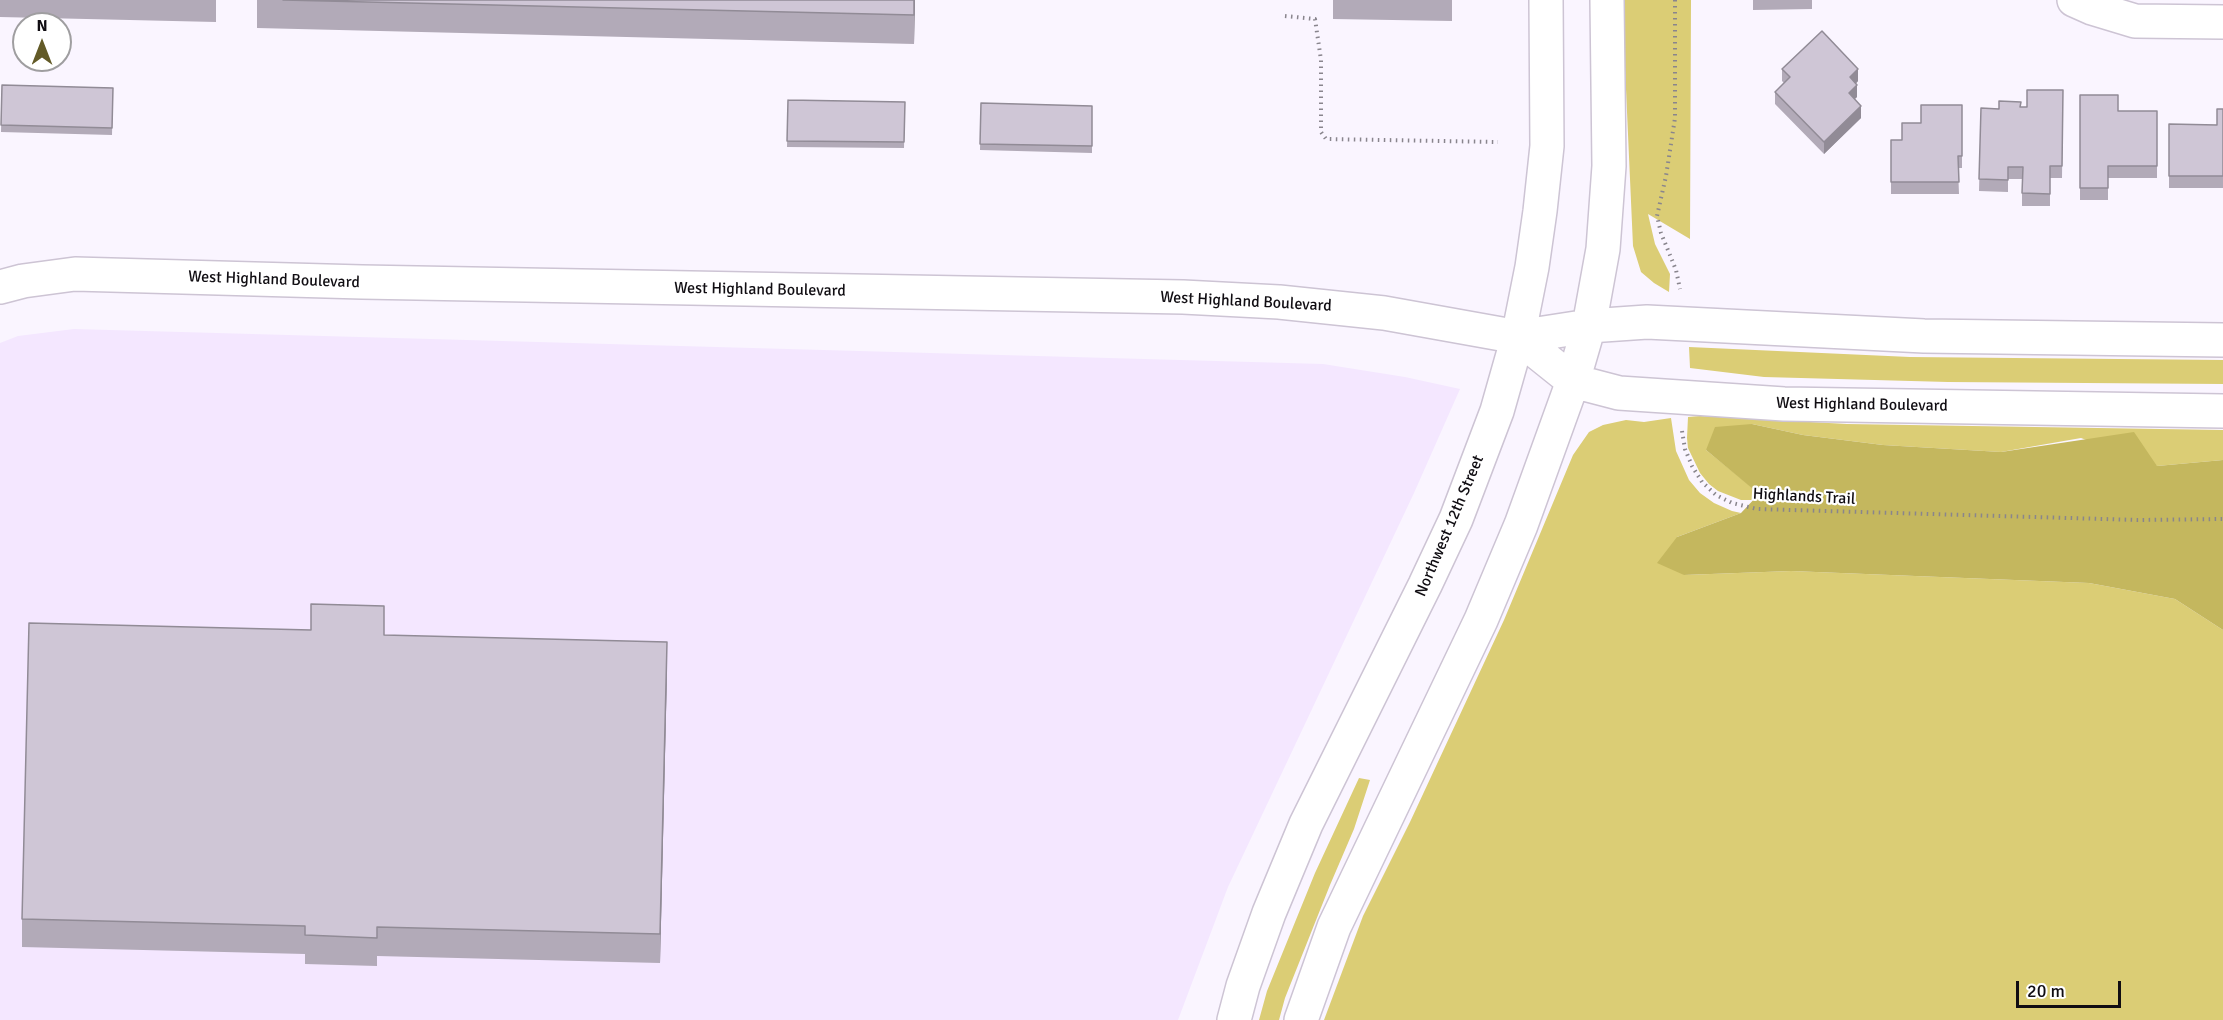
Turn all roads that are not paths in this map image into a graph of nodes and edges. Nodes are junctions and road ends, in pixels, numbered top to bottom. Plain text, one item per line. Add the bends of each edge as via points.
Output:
1 (1546, 0) edge
2 (1607, 0) edge
3 (2074, 0) edge
4 (2223, 22) edge
5 (0, 287) edge
6 (1589, 326) junction
7 (1518, 337) junction
8 (2223, 340) edge
9 (1574, 381) junction
10 (2223, 411) edge
11 (1234, 1020) edge
12 (1301, 1020) edge

1 - 7 main road, Northwest 12th Street via 1547,146 1532,267
2 - 6 main road via 1609,166 1603,249
3 - 4 main road via 2135,21
5 - 7 main road, West Highland Boulevard via 75,274 1183,297 1384,313
6 - 7 main road, West Highland Boulevard
6 - 8 main road, West Highland Boulevard via 1647,322 1924,336
6 - 9 main road
7 - 9 main road, West Highland Boulevard
7 - 11 main road, Northwest 12th Street via 1497,411 1455,519 1306,824 1269,913
9 - 10 main road, West Highland Boulevard via 1619,393 1784,404
9 - 12 main road via 1495,589 1334,927

